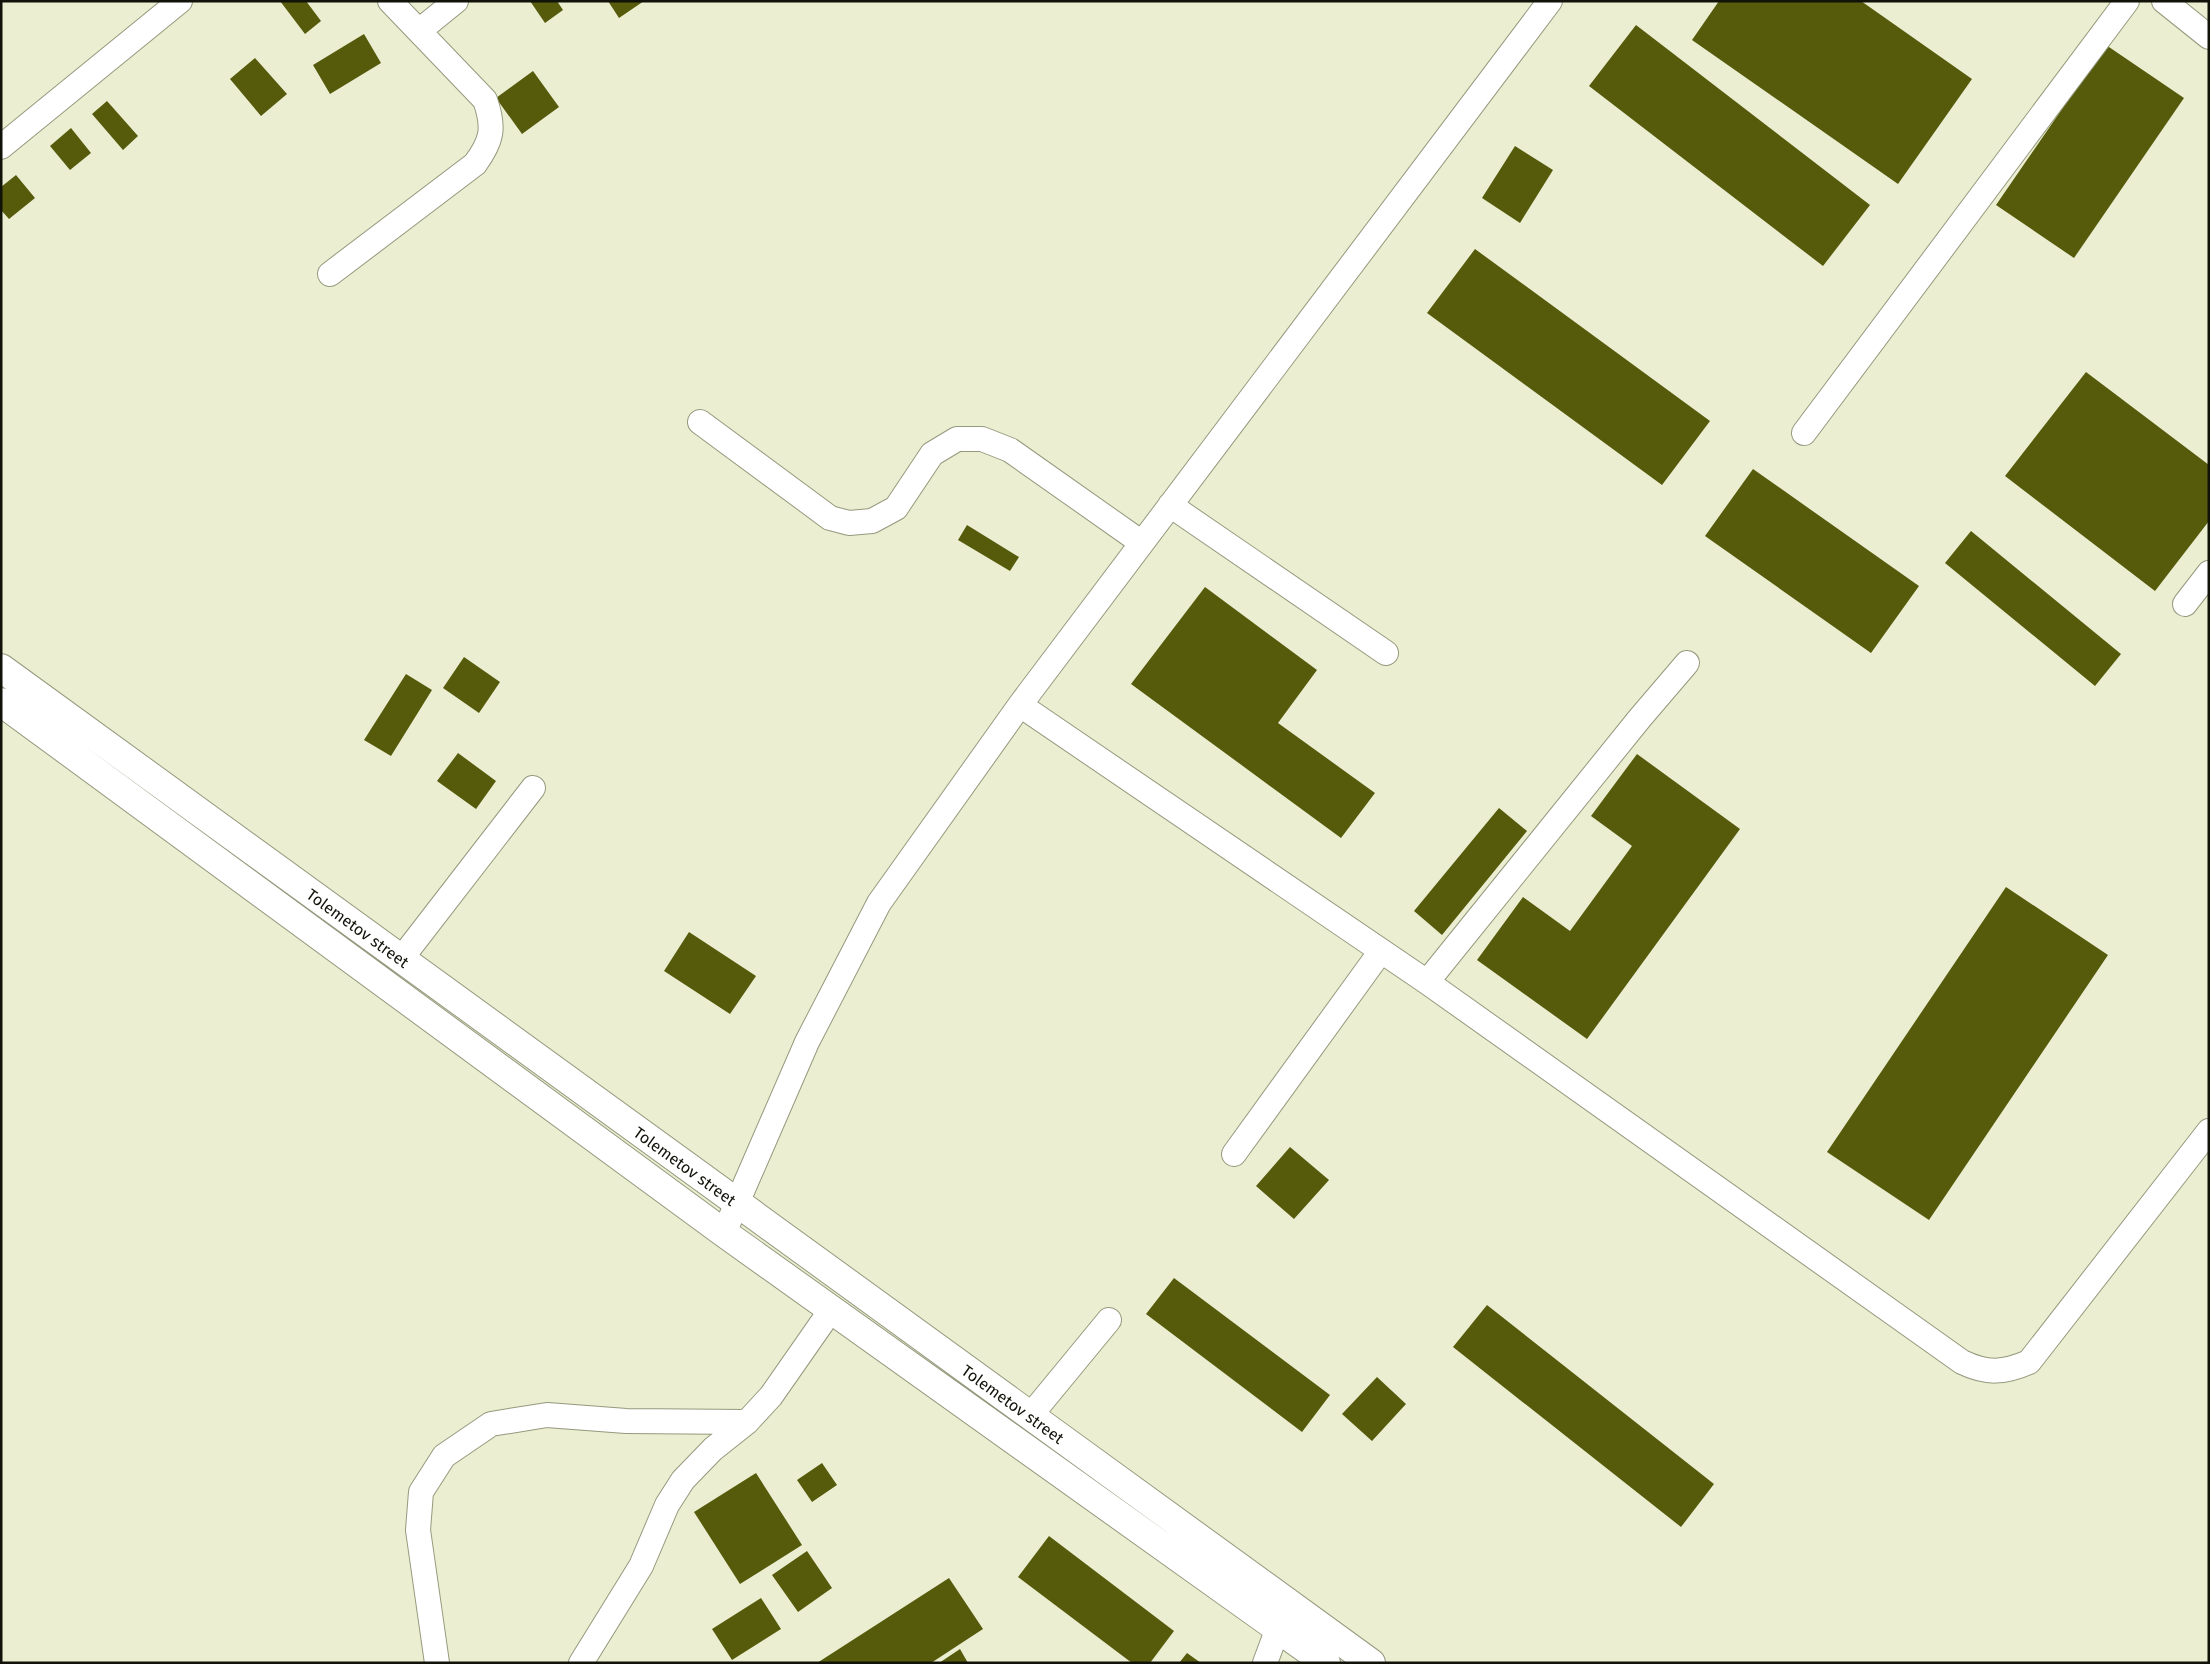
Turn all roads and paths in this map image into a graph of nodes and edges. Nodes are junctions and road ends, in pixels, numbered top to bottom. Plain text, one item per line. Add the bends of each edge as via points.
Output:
1 (180, 1) edge
2 (390, 1) edge
3 (456, 1) edge
4 (1550, 1) edge
5 (2127, 1) edge
6 (2164, 1) edge
7 (419, 31) junction
8 (2209, 36) edge
9 (1, 148) edge
10 (330, 274) dead end
11 (700, 422) dead end
12 (1804, 433) dead end
13 (1170, 505) junction
14 (1142, 543) junction
15 (2209, 573) edge
16 (2186, 604) dead end
17 (1386, 653) dead end
18 (1688, 663) dead end
19 (1, 668) edge
20 (1, 702) edge
21 (1020, 705) junction
22 (533, 788) dead end
23 (1381, 951) junction
24 (401, 959) junction
25 (1427, 982) junction
26 (2209, 1131) edge
27 (1234, 1154) dead end
28 (737, 1204) junction
29 (724, 1233) junction
30 (831, 1310) junction
31 (1110, 1320) dead end
32 (1030, 1416) junction
33 (747, 1422) junction
34 (1278, 1628) junction
35 (437, 1663) edge
36 (581, 1663) edge
37 (1265, 1663) edge
38 (1326, 1663) edge
39 (1370, 1663) edge

1 - 9 street
2 - 7 street
3 - 7 street
4 - 13 street
5 - 12 street
6 - 8 street
7 - 10 street via 486,100 491,117 486,149 475,164
11 - 14 street via 830,518 849,523 872,521 896,508 932,454 957,439 982,439 1010,450
13 - 14 street
13 - 17 street
14 - 21 street
15 - 16 street
18 - 25 street
19 - 24 main road, Tolemetov street
20 - 29 main road, Tolemetov street
21 - 23 street
21 - 28 street via 879,903 807,1042
22 - 24 street
23 - 25 street
23 - 27 street
24 - 28 main road, Tolemetov street
25 - 26 street via 1962,1362 1978,1370 1996,1371 2029,1362
28 - 29 street
28 - 32 main road, Tolemetov street
29 - 30 main road, Tolemetov street
30 - 33 street via 771,1396
30 - 34 main road, Tolemetov street
31 - 32 street
32 - 39 main road, Tolemetov street
33 - 35 street via 626,1421 547,1416 491,1424 444,1456 421,1492 418,1530
33 - 36 street via 713,1449 683,1480 667,1505 641,1566
34 - 37 street
34 - 38 main road, Tolemetov street

